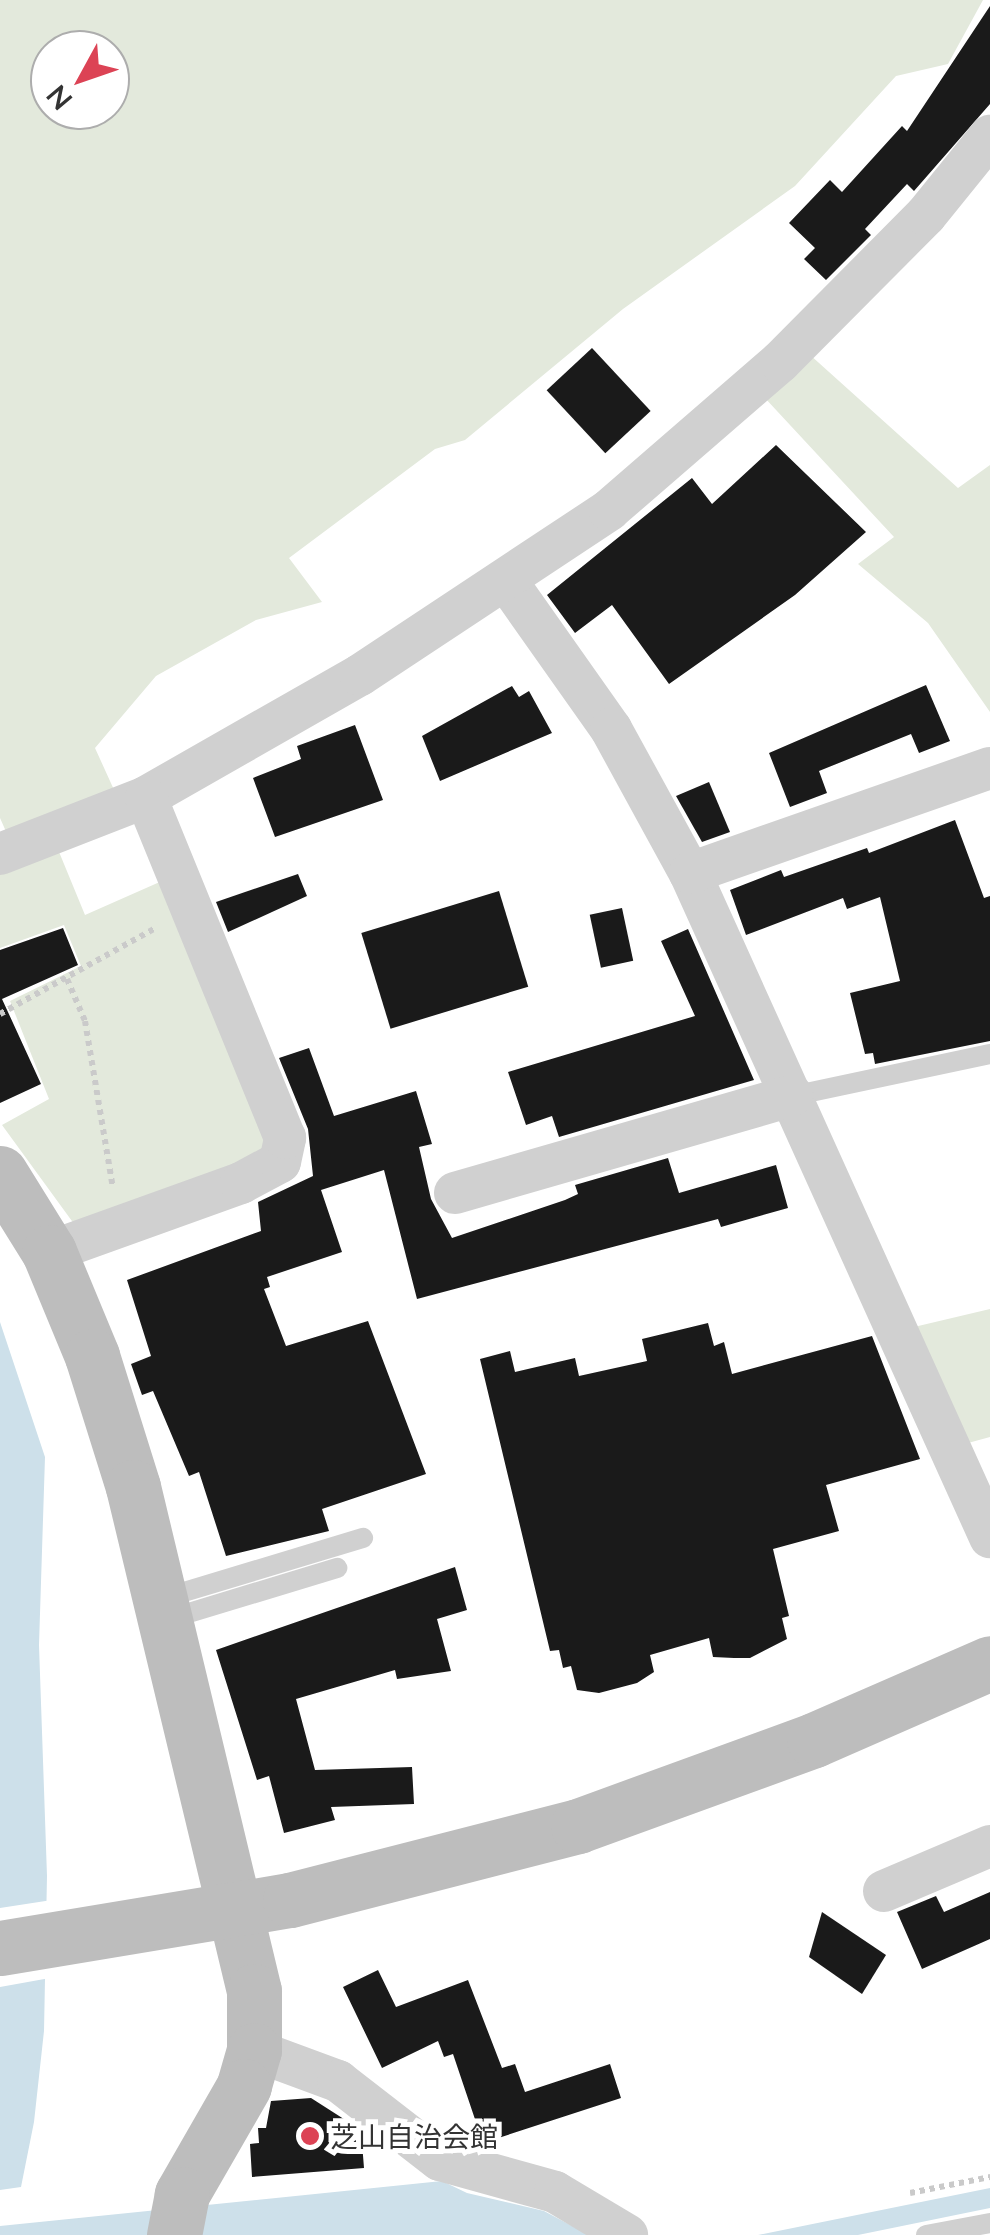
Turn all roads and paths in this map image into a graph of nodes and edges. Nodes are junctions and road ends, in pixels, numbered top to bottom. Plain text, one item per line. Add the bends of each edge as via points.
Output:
1 (990, 136) edge
2 (508, 582) junction
3 (990, 768) edge
4 (146, 797) junction
5 (0, 854) edge
6 (690, 874) junction
7 (191, 905) junction
8 (68, 979) junction
9 (0, 1014) edge
10 (990, 1054) edge
11 (792, 1096) junction
12 (0, 1172) edge
13 (454, 1192) dead end
14 (120, 1223) junction
15 (48, 1252) junction
16 (990, 1537) edge
17 (363, 1538) dead end
18 (337, 1568) dead end
19 (164, 1609) junction
20 (990, 1663) edge
21 (990, 1846) edge
22 (884, 1891) dead end
23 (236, 1905) junction
24 (0, 1948) edge
25 (254, 2050) junction
26 (990, 2178) edge
27 (910, 2194) dead end
28 (990, 2223) edge
29 (174, 2235) edge
30 (627, 2235) edge
31 (926, 2235) edge

1 - 2 street via 926,216 688,448
2 - 4 street
2 - 6 street via 611,729
3 - 6 street
4 - 5 street
4 - 7 street
6 - 11 street
7 - 8 path
7 - 14 street via 286,1138 280,1162 241,1183
8 - 9 path
8 - 14 path via 85,1021
10 - 11 lane
11 - 13 street
11 - 16 street
12 - 15 street
14 - 15 street
15 - 19 street via 92,1356
17 - 19 lane
18 - 19 lane
19 - 23 street
20 - 23 street via 814,1740 578,1826 367,1882
21 - 22 street
23 - 24 street
23 - 25 street via 254,1991
25 - 29 street via 244,2086 182,2194
25 - 30 street via 338,2081 440,2160 556,2192
26 - 27 path
28 - 31 lane

